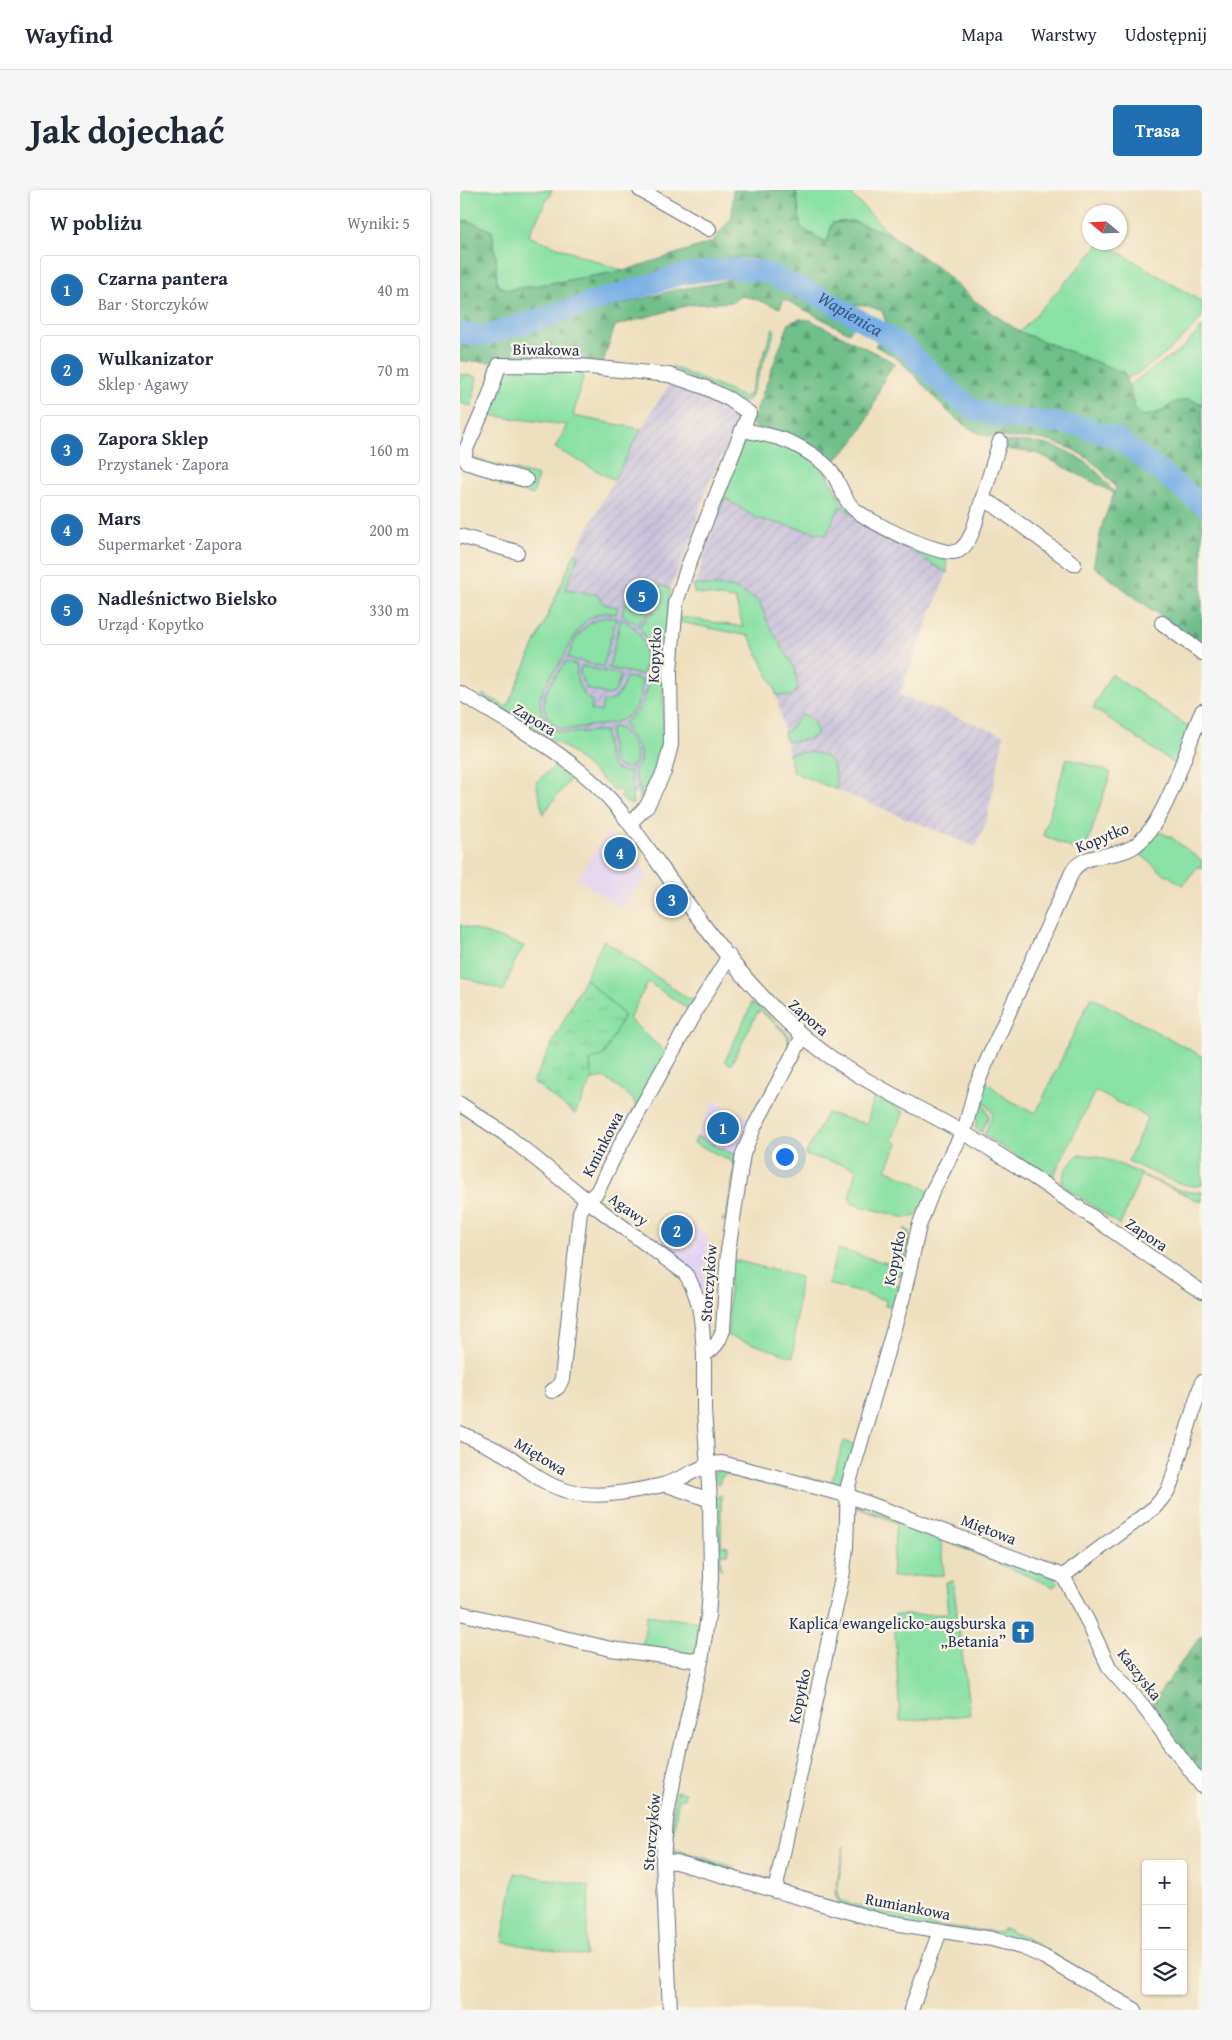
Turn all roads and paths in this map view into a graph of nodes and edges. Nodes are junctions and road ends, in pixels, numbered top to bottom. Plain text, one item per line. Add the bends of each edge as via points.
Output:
1 (640, 190) edge
2 (708, 229) dead end
3 (749, 413) joint
4 (742, 430) junction
5 (1000, 442) dead end
6 (526, 480) dead end
7 (982, 500) junction
8 (460, 536) edge
9 (516, 552) dead end
10 (1074, 564) dead end
11 (1162, 623) dead end
12 (1202, 653) edge
13 (460, 693) edge
14 (1202, 711) edge
15 (630, 823) junction
16 (729, 956) junction
17 (803, 1036) junction
18 (460, 1104) edge
19 (963, 1133) junction
20 (588, 1201) junction
21 (1202, 1292) edge
22 (704, 1355) junction
23 (1202, 1382) edge
24 (552, 1391) dead end
25 (460, 1433) edge
26 (707, 1465) junction
27 (667, 1485) junction
28 (846, 1495) junction
29 (710, 1500) junction
30 (1064, 1576) junction
31 (460, 1613) edge
32 (701, 1660) junction
33 (1202, 1786) edge
34 (663, 1861) junction
35 (775, 1891) junction
36 (940, 1931) junction
37 (670, 2009) edge
38 (911, 2010) edge
39 (1136, 2010) edge

1 - 2 street
3 - 4 street, Kopytko
3 - 6 street, Biwakowa via 704,387 669,375 580,366 499,365 464,457 468,463
4 - 7 street via 781,437 807,451 828,466 858,513 901,536 941,552 953,553 964,546
4 - 15 street, Kopytko via 676,603 670,671 671,745 664,772 647,806
5 - 7 street
7 - 10 street via 994,505
8 - 9 street
11 - 12 street
13 - 15 street, Zapora via 571,763 608,796
14 - 19 street, Kopytko via 1165,806 1150,830 1133,847 1086,859 1074,870 976,1086
15 - 16 street, Zapora
16 - 17 street, Zapora via 769,1004
16 - 20 street, Kminkowa via 617,1151 597,1192
17 - 19 street, Zapora via 856,1075
17 - 22 street, Storczyków via 743,1154 728,1251 723,1330 715,1347
18 - 20 street, Agawy via 505,1134
19 - 21 street, Zapora
19 - 28 street, Kopytko via 932,1192 919,1226 901,1306
20 - 22 street, Agawy via 685,1274 692,1283 700,1309
20 - 24 street, Kminkowa via 578,1220 562,1379
22 - 26 street, Storczyków
23 - 30 street via 1174,1474 1162,1499
25 - 27 street, Miętowa via 505,1454 543,1481 564,1491 607,1494
26 - 27 street, Miętowa
26 - 28 street, Miętowa via 732,1465
26 - 29 street, Storczyków
27 - 29 street, Miętowa
28 - 30 street, Miętowa
28 - 35 street, Kopytko via 846,1547 842,1578
29 - 32 street, Storczyków via 711,1578
30 - 33 street, Kaszyska via 1110,1669 1144,1706
31 - 32 street via 595,1646
32 - 34 street, Storczyków via 672,1786
34 - 35 street, Rumiankowa
34 - 37 street, Storczyków
35 - 36 street, Rumiankowa via 882,1921
36 - 38 street
36 - 39 street, Rumiankowa via 1024,1948

